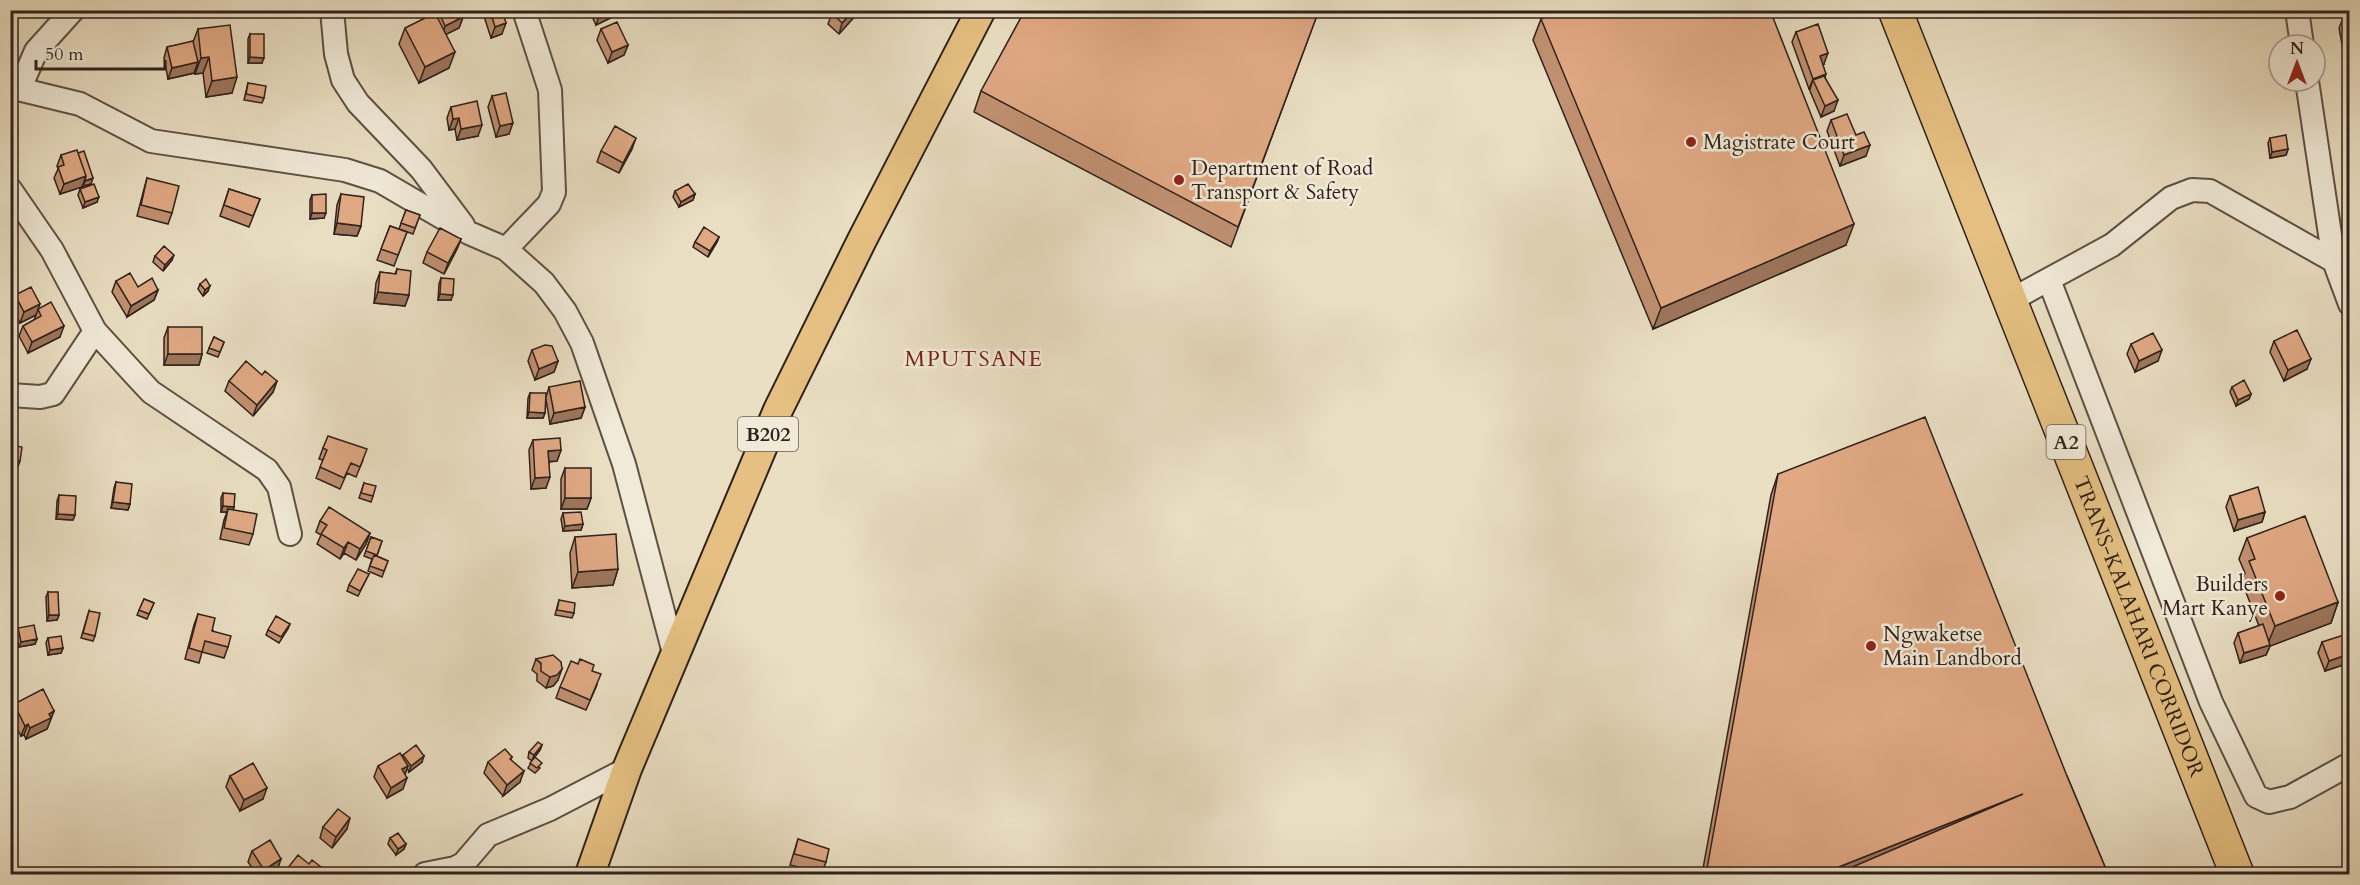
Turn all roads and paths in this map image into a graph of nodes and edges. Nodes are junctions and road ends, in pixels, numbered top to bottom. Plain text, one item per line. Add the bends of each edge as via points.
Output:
1 (73, 10) edge
2 (332, 10) edge
3 (524, 10) edge
4 (981, 10) edge
5 (1895, 10) edge
6 (2297, 10) edge
7 (2300, 33) edge
8 (15, 88) edge
9 (2309, 93) edge
10 (10, 189) edge
11 (469, 233) junction
12 (506, 249) junction
13 (2334, 261) junction
14 (2049, 280) junction
15 (2011, 300) junction
16 (2349, 304) edge
17 (95, 331) junction
18 (10, 395) edge
19 (290, 534) dead end
20 (674, 653) junction
21 (2349, 764) edge
22 (627, 769) junction
23 (425, 874) edge
24 (590, 874) edge
25 (2237, 874) edge

1 - 8 street via 36,51
2 - 11 street via 343,80 358,103 421,169
3 - 12 street via 550,90 554,192 549,204
4 - 20 main road, B202 via 778,410
5 - 15 highway, TRANS-KALAHARI CORRIDOR / A2
6 - 7 street
8 - 11 street via 80,104 151,141 345,170 380,181
9 - 13 street
10 - 17 street via 52,250
11 - 12 street
12 - 20 street via 544,283 582,343 624,464
13 - 14 street via 2210,191 2192,190 2171,198 2112,245
13 - 16 street
14 - 15 street
14 - 21 street via 2211,702 2256,796 2269,802 2290,797
15 - 25 highway, TRANS-KALAHARI CORRIDOR / A2
17 - 18 street via 53,394
17 - 19 street via 151,392 267,470 279,487
20 - 22 main road, B202
22 - 23 street via 550,809 488,835 464,863
22 - 24 main road, B202

